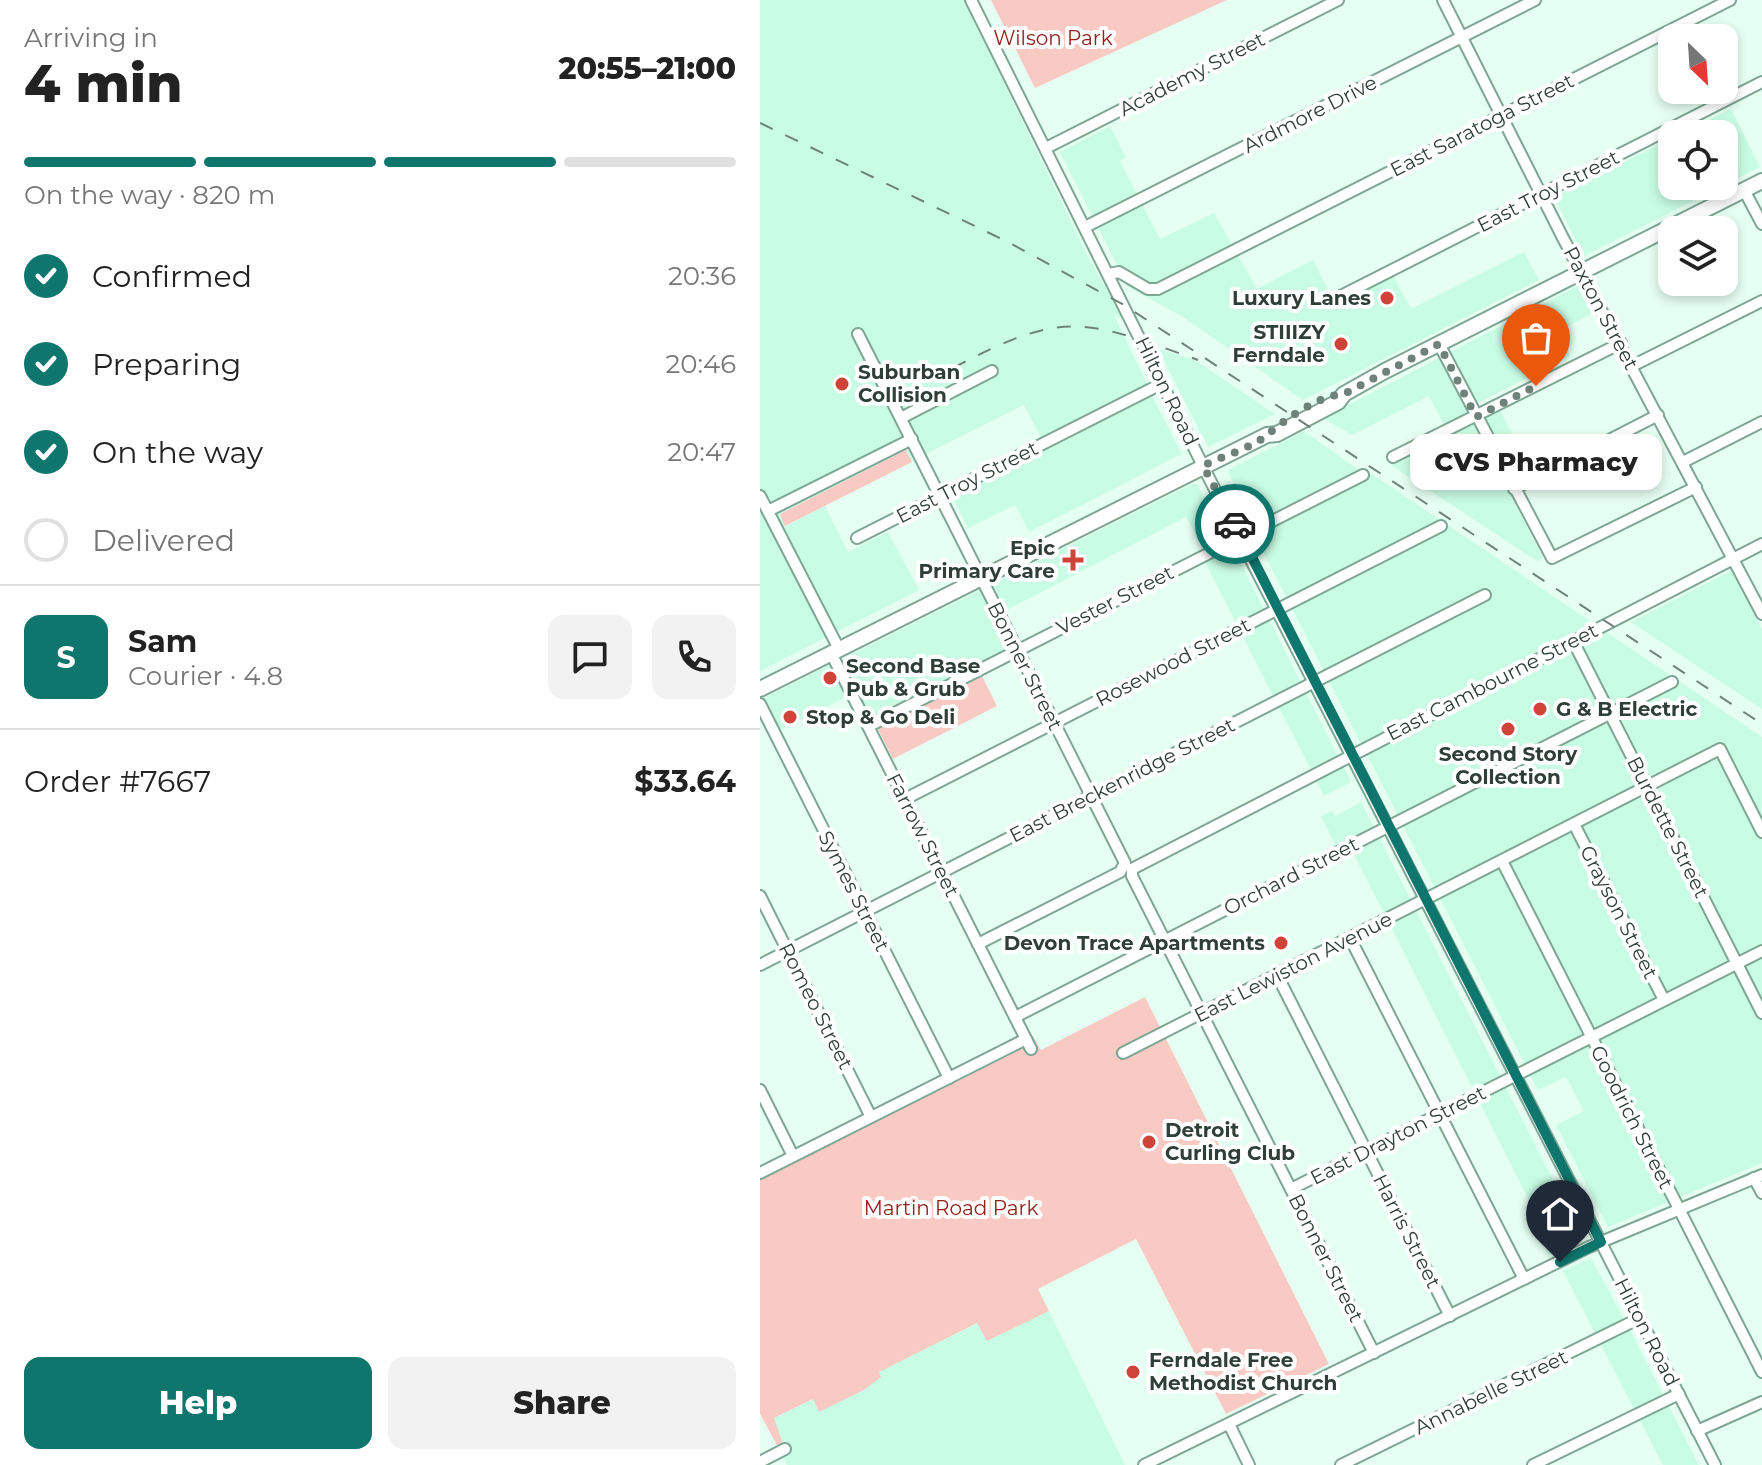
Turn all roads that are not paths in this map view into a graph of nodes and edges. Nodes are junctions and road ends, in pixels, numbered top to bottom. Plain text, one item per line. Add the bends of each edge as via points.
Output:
1 (971, 0) edge
2 (1338, 0) edge
3 (1443, 0) edge
4 (1535, 0) edge
5 (1730, 0) edge
6 (1462, 37) junction
7 (1762, 82) edge
8 (1501, 116) junction
9 (1046, 148) junction
10 (1762, 181) edge
11 (1744, 190) junction
12 (1541, 194) junction
13 (1762, 224) edge
14 (1085, 227) junction
15 (1581, 271) junction
16 (1109, 274) junction
17 (1333, 300) dead end
18 (1762, 301) edge
19 (858, 334) dead end
20 (1621, 343) junction
21 (1439, 344) junction
22 (1632, 366) junction
23 (992, 371) dead end
24 (1163, 383) junction
25 (1658, 415) junction
26 (1476, 417) junction
27 (901, 418) junction
28 (1762, 422) edge
29 (912, 439) junction
30 (1393, 457) dead end
31 (1683, 462) junction
32 (1203, 466) junction
33 (1363, 475) dead end
34 (1696, 487) junction
35 (1514, 489) junction
36 (760, 496) edge
37 (941, 496) junction
38 (768, 511) junction
39 (1441, 526) dead end
40 (1242, 536) junction
41 (857, 538) dead end
42 (1762, 544) edge
43 (1733, 559) junction
44 (981, 576) junction
45 (1485, 595) dead end
46 (1279, 608) junction
47 (1762, 614) edge
48 (1573, 641) junction
49 (1017, 650) junction
50 (835, 651) junction
51 (1315, 681) junction
52 (1672, 682) dead end
53 (760, 689) edge
54 (760, 704) edge
55 (1610, 713) junction
56 (1054, 723) junction
57 (869, 726) junction
58 (1352, 754) junction
59 (1647, 787) junction
60 (1091, 795) junction
61 (905, 799) junction
62 (1574, 824) junction
63 (1390, 826) junction
64 (1762, 832) edge
65 (1502, 861) junction
66 (1135, 864) joint
67 (942, 872) junction
68 (760, 896) edge
69 (1426, 899) junction
70 (865, 911) junction
71 (1350, 938) junction
72 (1165, 941) junction
73 (978, 944) junction
74 (788, 951) junction
75 (1762, 951) edge
76 (1737, 964) junction
77 (760, 965) edge
78 (1277, 975) junction
79 (1664, 1000) junction
80 (1202, 1013) junction
81 (1762, 1013) edge
82 (1015, 1017) junction
83 (1591, 1038) junction
84 (1123, 1053) dead end
85 (1516, 1075) junction
86 (949, 1078) junction
87 (760, 1090) edge
88 (1440, 1113) junction
89 (871, 1117) junction
90 (1366, 1151) junction
91 (793, 1156) junction
92 (760, 1173) edge
93 (1758, 1177) edge
94 (1291, 1189) junction
95 (1762, 1193) edge
96 (1679, 1210) junction
97 (1601, 1242) junction
98 (1524, 1279) junction
99 (1450, 1316) junction
100 (1640, 1318) junction
101 (1374, 1353) junction
102 (1762, 1372) edge
103 (1679, 1394) junction
104 (1762, 1402) edge
105 (1229, 1424) junction
106 (1697, 1431) junction
107 (785, 1449) dead end
108 (760, 1462) edge
109 (1144, 1465) edge
110 (1249, 1465) edge
111 (1341, 1465) edge
112 (1533, 1465) edge
113 (1715, 1465) edge

1 - 9 street, Hilton Road
2 - 9 street, Academy Street
3 - 6 street, Paxton Street
4 - 6 street, Ardmore Drive
5 - 8 street, East Saratoga Street
6 - 8 street, Paxton Street
6 - 14 street, Ardmore Drive
7 - 12 street, East Troy Street
8 - 12 street, Paxton Street
8 - 16 street, East Saratoga Street via 1155,291 1119,272
9 - 14 street, Hilton Road
10 - 11 main road
11 - 13 street
11 - 15 main road
12 - 15 street, Paxton Street
12 - 17 street, East Troy Street
14 - 16 street, Hilton Road
15 - 20 street, Paxton Street
15 - 21 main road
16 - 24 street, Hilton Road
18 - 22 street
19 - 27 street, Bonner Street
20 - 22 street, Paxton Street
20 - 26 street
21 - 26 street
21 - 32 main road via 1277,434
22 - 25 street, Paxton Street
23 - 27 street
24 - 32 street, Hilton Road
24 - 37 street, East Troy Street
25 - 31 street, Paxton Street
25 - 35 street
26 - 30 street
26 - 35 street
27 - 29 street, Bonner Street
28 - 31 street
29 - 37 street, Bonner Street
29 - 38 street
31 - 34 street, Paxton Street
32 - 40 street, Hilton Road
32 - 44 main road
33 - 40 street, Vester Street
34 - 35 street via 1552,558
34 - 43 street, Paxton Street
36 - 38 street, Farrow Street
37 - 41 street, East Troy Street
37 - 44 street, Bonner Street
38 - 50 street, Farrow Street
39 - 46 street, Rosewood Street
40 - 46 street, Hilton Road
40 - 49 street, Vester Street
42 - 43 street, East Cambourne Street
43 - 47 street, Paxton Street
43 - 48 street, East Cambourne Street
44 - 49 street, Bonner Street
44 - 50 main road
45 - 51 street, East Breckenridge Street
46 - 51 street, Hilton Road
46 - 56 street, Rosewood Street
48 - 55 street, Burdette Street
48 - 58 street, East Cambourne Street
49 - 56 street, Bonner Street
49 - 57 street, Vester Street
50 - 53 main road
50 - 57 street, Farrow Street
51 - 58 street, Hilton Road
51 - 60 street, East Breckenridge Street
52 - 55 street, Orchard Street
54 - 70 street, Symes Street
55 - 59 street, Burdette Street
55 - 63 street, Orchard Street
56 - 60 street, Bonner Street
56 - 61 street, Rosewood Street
57 - 61 street, Farrow Street
58 - 63 street, Hilton Road
58 - 66 street, East Cambourne Street
59 - 62 street, East Lewiston Avenue
59 - 64 street, East Lewiston Avenue via 1720,749
59 - 76 street, Burdette Street
60 - 67 street, East Breckenridge Street
60 - 73 street, Bonner Street via 1125,863 1123,870
61 - 67 street, Farrow Street
62 - 65 street, East Lewiston Avenue
62 - 79 street, Grayson Street
63 - 69 street, Hilton Road
63 - 72 street, Orchard Street
65 - 69 street, East Lewiston Avenue
65 - 83 street, Goodrich Street
66 - 72 street, Bonner Street via 1132,876
67 - 70 street, East Breckenridge Street
67 - 73 street, Farrow Street
68 - 74 street, Romeo Street
69 - 71 street, East Lewiston Avenue
69 - 85 street, Hilton Road
70 - 74 street, East Breckenridge Street
70 - 86 street, Symes Street
71 - 78 street, East Lewiston Avenue
71 - 88 street
72 - 80 street, Bonner Street
72 - 82 street, Orchard Street
73 - 82 street, Farrow Street
74 - 77 street, East Breckenridge Street
74 - 89 street, Romeo Street
75 - 76 street, East Drayton Street
76 - 79 street, East Drayton Street
76 - 81 street, Burdette Street
78 - 80 street, East Lewiston Avenue
78 - 90 street, Harris Street
79 - 83 street, East Drayton Street
80 - 84 street, East Lewiston Avenue
80 - 94 street, Bonner Street
82 - 86 street, Farrow Street via 1029,1044
83 - 85 street, East Drayton Street
83 - 96 street, Goodrich Street
85 - 88 street, East Drayton Street
85 - 97 street, Hilton Road
86 - 89 street
87 - 91 street
88 - 90 street, East Drayton Street
88 - 98 street
89 - 91 street
90 - 94 street, East Drayton Street
90 - 99 street, Harris Street
91 - 92 street
93 - 95 street
93 - 96 street
94 - 101 street, Bonner Street
96 - 97 street
96 - 102 street, Goodrich Street
97 - 98 street
97 - 100 street, Hilton Road
98 - 99 street
99 - 101 street
100 - 103 street, Hilton Road
100 - 111 street, Annabelle Street
101 - 105 street
103 - 106 street, Hilton Road
103 - 112 street
104 - 106 street
105 - 109 street
105 - 110 street
106 - 113 street, Hilton Road
107 - 108 street

